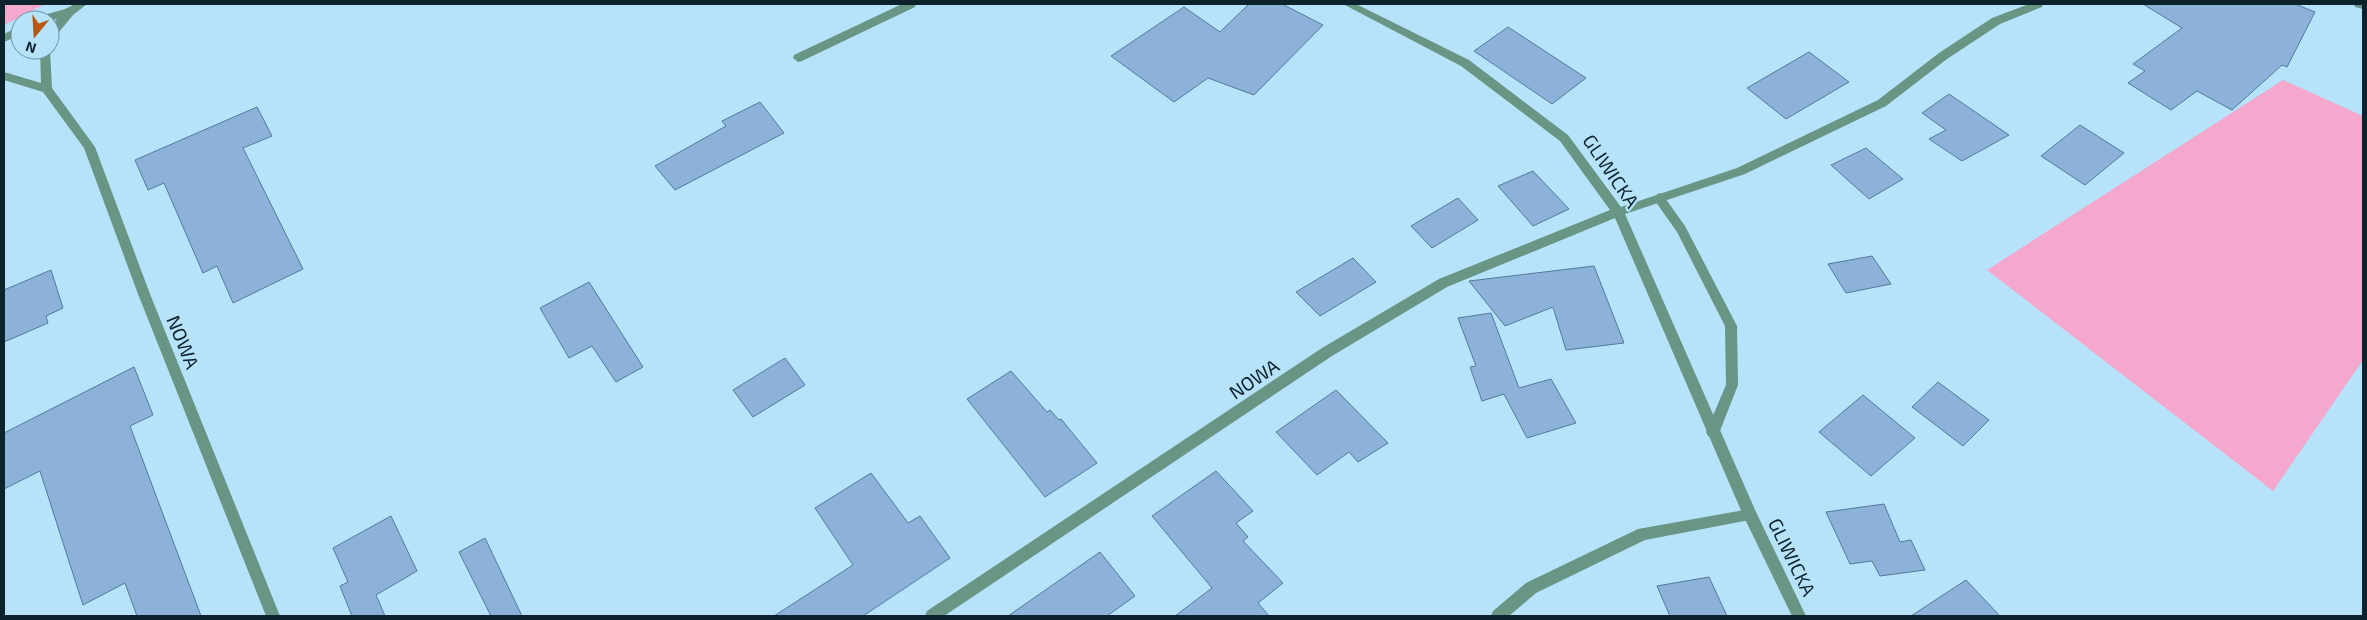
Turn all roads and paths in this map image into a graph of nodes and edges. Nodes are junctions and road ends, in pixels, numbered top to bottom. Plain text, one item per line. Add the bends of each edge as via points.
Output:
1 (82, 4) edge
2 (911, 4) edge
3 (1348, 4) edge
4 (2038, 4) edge
5 (2359, 4) edge
6 (2363, 6) edge
7 (69, 12) junction
8 (60, 15) edge
9 (60, 23) edge
10 (798, 58) dead end
11 (45, 60) edge
12 (4, 76) edge
13 (47, 89) junction
14 (1659, 198) junction
15 (1618, 212) junction
16 (1713, 432) junction
17 (1750, 515) junction
18 (273, 616) edge
19 (932, 616) edge
20 (1498, 616) edge
21 (1799, 616) edge

1 - 7 street
2 - 10 street
3 - 15 street, GLIWICKA via 1465,63 1564,138
4 - 14 street, NOWA via 1996,21 1943,56 1882,104 1741,171
5 - 6 street
7 - 8 street
7 - 9 street
11 - 13 street
12 - 13 street
13 - 18 street, NOWA via 89,147
14 - 15 street, NOWA
14 - 16 street via 1681,230 1731,326 1732,385
15 - 16 street, GLIWICKA
15 - 19 street, NOWA via 1443,284 1410,303 1327,352
16 - 17 street, GLIWICKA
17 - 20 street, GLIWICKA via 1643,534 1530,588
17 - 21 street, GLIWICKA

